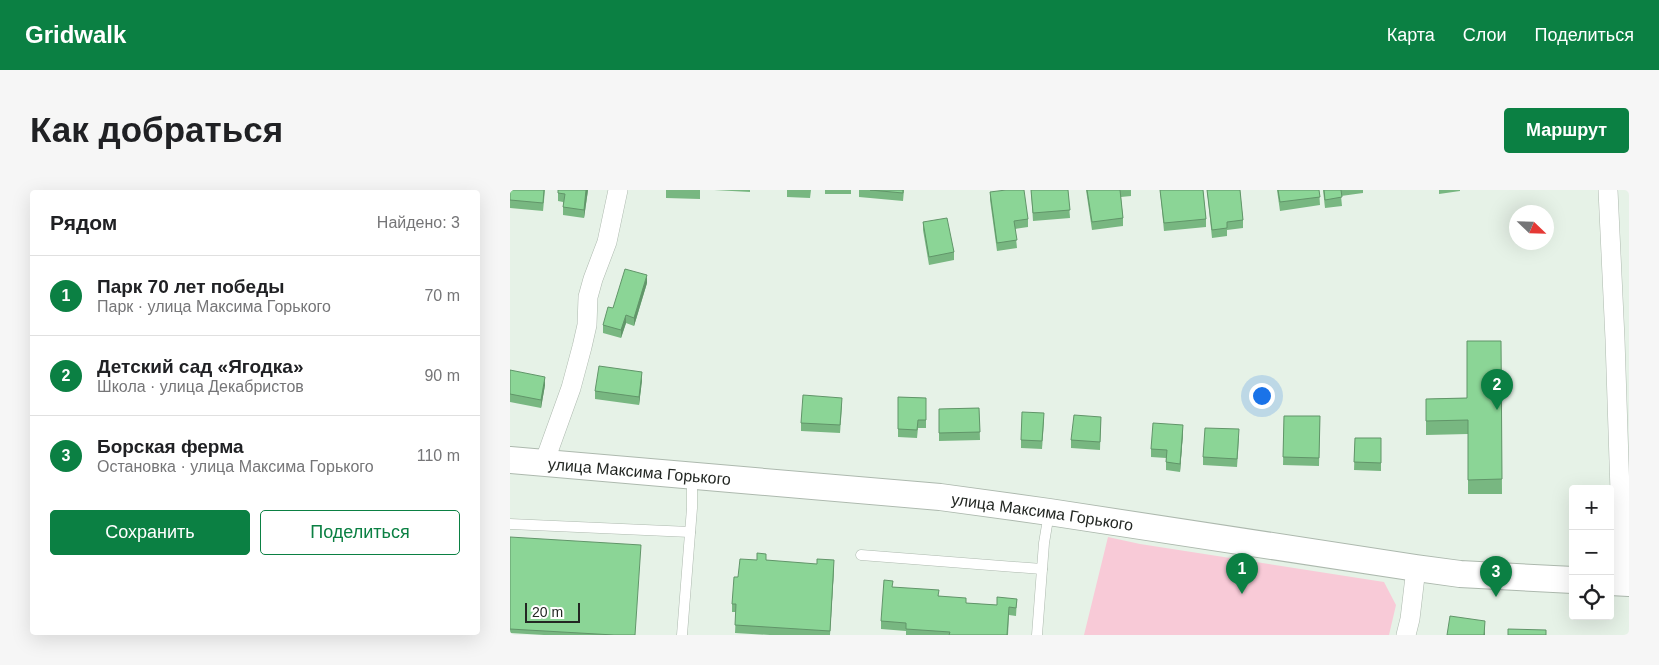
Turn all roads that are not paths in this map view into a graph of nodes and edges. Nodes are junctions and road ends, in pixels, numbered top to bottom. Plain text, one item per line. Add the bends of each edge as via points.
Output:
1 (618, 190) edge
2 (1608, 190) edge
3 (1622, 339) edge
4 (510, 460) edge
5 (544, 463) junction
6 (692, 475) junction
7 (1049, 512) junction
8 (510, 524) edge
9 (690, 532) junction
10 (860, 555) dead end
11 (1416, 568) junction
12 (1042, 569) junction
13 (1569, 580) edge
14 (1621, 583) edge
15 (682, 635) edge
16 (1037, 635) edge
17 (1406, 635) edge

1 - 5 street via 607,242 588,297 582,347
2 - 3 street
3 - 14 street
4 - 5 street, улица Максима Горького
5 - 6 street, улица Максима Горького
6 - 7 street, улица Максима Горького via 940,497
6 - 9 lane
7 - 11 street, улица Максима Горького
7 - 12 lane
8 - 9 lane
9 - 15 lane
10 - 12 lane
11 - 13 street, улица Максима Горького via 1460,574
11 - 17 street
12 - 16 lane

